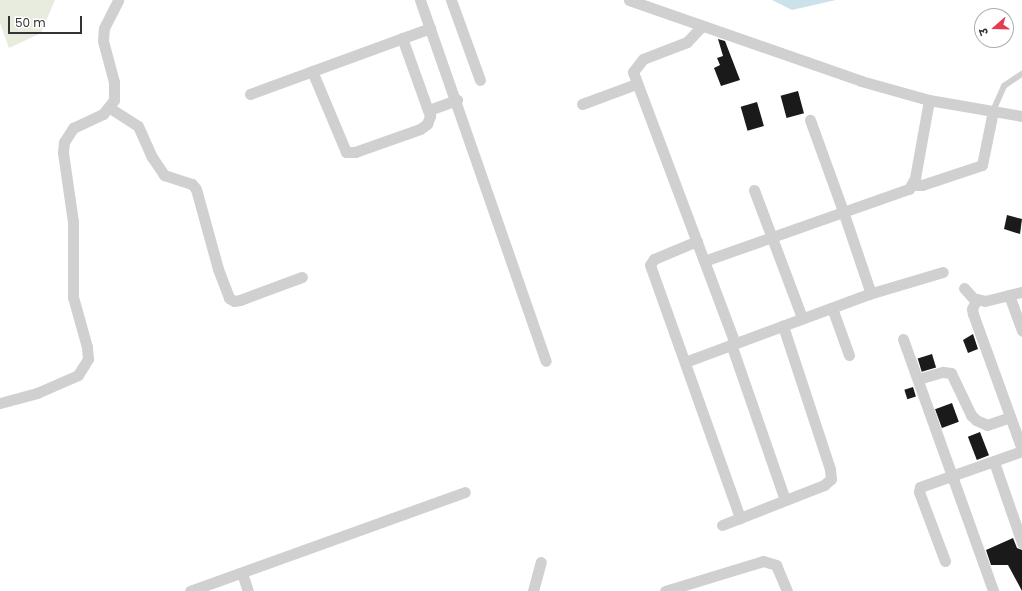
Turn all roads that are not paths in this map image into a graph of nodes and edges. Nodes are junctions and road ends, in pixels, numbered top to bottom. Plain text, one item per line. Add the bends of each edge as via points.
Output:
1 (118, 0) edge
2 (420, 0) edge
3 (451, 0) edge
4 (628, 0) edge
5 (701, 27) junction
6 (430, 28) junction
7 (402, 38) junction
8 (312, 70) junction
9 (1022, 74) edge
10 (480, 80) dead end
11 (636, 84) junction
12 (250, 94) dead end
13 (457, 100) junction
14 (929, 100) junction
15 (582, 104) dead end
16 (110, 108) junction
17 (429, 110) junction
18 (993, 111) junction
19 (1022, 116) edge
20 (810, 120) dead end
21 (912, 185) junction
22 (754, 190) dead end
23 (843, 211) junction
24 (771, 236) junction
25 (696, 241) junction
26 (704, 262) junction
27 (943, 272) dead end
28 (302, 277) dead end
29 (964, 288) dead end
30 (1022, 292) edge
31 (869, 294) junction
32 (1009, 295) junction
33 (976, 300) junction
34 (832, 308) junction
35 (802, 318) junction
36 (783, 326) junction
37 (1022, 331) edge
38 (903, 339) dead end
39 (733, 344) junction
40 (848, 355) dead end
41 (546, 361) dead end
42 (685, 362) junction
43 (918, 379) junction
44 (0, 403) edge
45 (1010, 417) junction
46 (1022, 450) edge
47 (994, 462) junction
48 (951, 476) junction
49 (465, 492) dead end
50 (785, 500) junction
51 (740, 518) junction
52 (722, 525) dead end
53 (1022, 543) edge
54 (945, 561) dead end
55 (541, 562) dead end
56 (242, 573) junction
57 (190, 591) edge
58 (248, 591) edge
59 (533, 591) edge
60 (665, 591) edge
61 (787, 591) edge
62 (993, 591) edge

1 - 16 street via 104,28 105,49 116,92
2 - 6 street
3 - 10 street
4 - 5 street
5 - 11 street via 687,42 638,63 633,72
5 - 14 street via 862,81
6 - 7 street
6 - 13 street
7 - 8 street
7 - 17 street
8 - 12 street
8 - 17 street via 346,152 355,152 420,129 429,120
9 - 18 lane via 1004,86
11 - 15 street
11 - 25 street
13 - 17 street
13 - 41 street
14 - 18 street
14 - 21 street
16 - 28 street via 138,126 152,157 164,175 192,184 196,189 218,269 229,298 234,301 240,300
16 - 44 street via 73,128 64,142 62,153 73,222 73,297 88,359 78,375 38,393
18 - 19 street
18 - 21 street via 982,165 922,185
20 - 23 street
21 - 23 street via 906,190
22 - 24 street
23 - 24 street
23 - 31 street
24 - 26 street
24 - 35 street
25 - 26 street
25 - 42 street via 654,259 650,265
26 - 39 street
27 - 31 street
29 - 33 street
30 - 32 street
31 - 34 street
32 - 33 street via 985,301
32 - 37 street
33 - 45 street via 972,312
34 - 35 street
34 - 40 street
35 - 36 street
36 - 39 street
36 - 50 street via 832,475 829,483 824,486
38 - 43 street
39 - 42 street
39 - 50 street
42 - 51 street
43 - 45 street via 942,372 950,373 976,420 987,425
43 - 48 street
45 - 46 street
46 - 47 street
47 - 48 street
47 - 53 street
48 - 54 street via 925,484 919,490
48 - 62 street
49 - 56 street
50 - 51 street
51 - 52 street
55 - 59 street
56 - 57 street
56 - 58 street
60 - 61 street via 764,561 776,565

